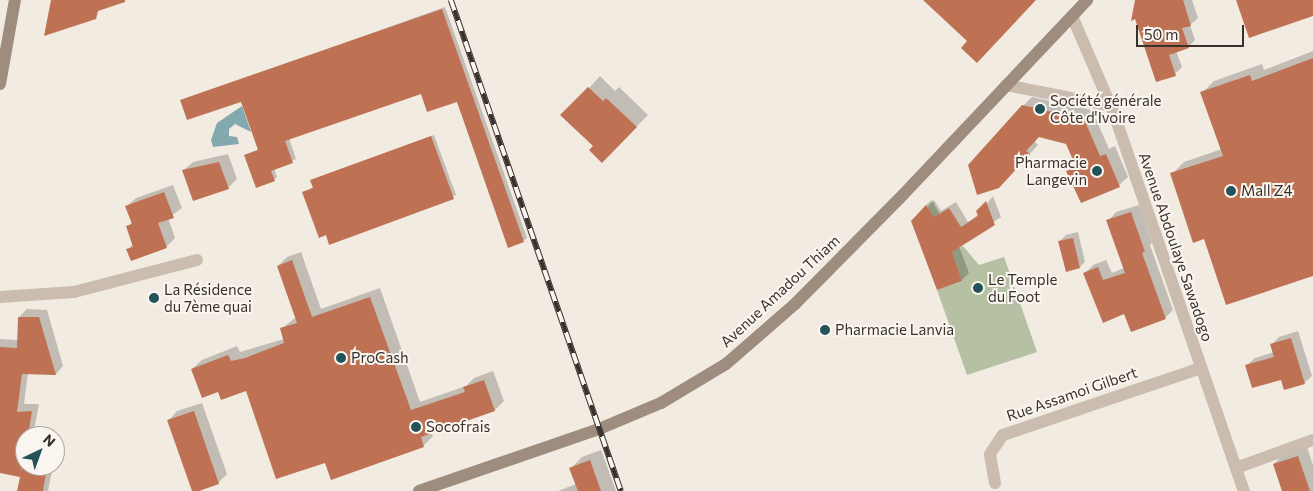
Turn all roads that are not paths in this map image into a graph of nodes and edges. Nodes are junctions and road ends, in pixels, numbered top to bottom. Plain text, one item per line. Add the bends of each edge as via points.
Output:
1 (16, 0) edge
2 (1086, 0) edge
3 (1072, 16) junction
4 (0, 84) edge
5 (1006, 85) junction
6 (1111, 106) junction
7 (197, 260) dead end
8 (0, 297) edge
9 (1201, 368) junction
10 (1313, 440) edge
11 (1236, 468) junction
12 (995, 483) dead end
13 (419, 491) edge
14 (1244, 491) edge

1 - 4 main road
2 - 3 main road, Avenue Amadou Thiam
3 - 5 main road, Avenue Amadou Thiam
3 - 6 street, Avenue Abdoulaye Sawadogo
5 - 6 street
5 - 13 main road, Avenue Amadou Thiam via 794,304 726,364 644,410
6 - 9 street, Avenue Abdoulaye Sawadogo
7 - 8 street via 74,292
9 - 11 street, Avenue Abdoulaye Sawadogo
9 - 12 street, Rue Assamoi Gilbert via 1003,435 990,454
10 - 11 street
11 - 14 street, Avenue Abdoulaye Sawadogo

